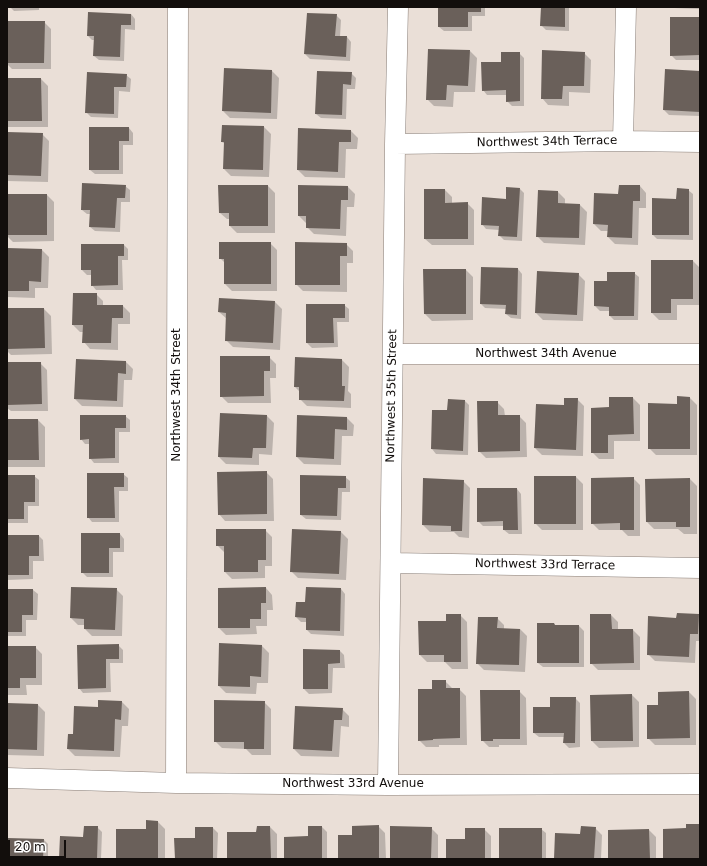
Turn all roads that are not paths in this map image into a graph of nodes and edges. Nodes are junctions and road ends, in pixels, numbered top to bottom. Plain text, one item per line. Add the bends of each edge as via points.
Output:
1 (178, 7) edge
2 (398, 7) edge
3 (626, 7) edge
4 (623, 141) junction
5 (700, 142) edge
6 (395, 144) junction
7 (392, 354) junction
8 (700, 354) edge
9 (390, 563) junction
10 (700, 568) edge
11 (7, 778) edge
12 (176, 783) junction
13 (388, 784) junction
14 (700, 784) edge

1 - 12 street, Northwest 34th Street
2 - 6 street, Northwest 35th Street
3 - 4 street
4 - 5 street, Northwest 34th Terrace
4 - 6 street, Northwest 34th Terrace
6 - 7 street, Northwest 35th Street
7 - 8 street, Northwest 34th Avenue
7 - 9 street, Northwest 35th Street
9 - 10 street, Northwest 33rd Terrace
9 - 13 street, Northwest 35th Street
11 - 12 street, Northwest 33rd Avenue
12 - 13 street, Northwest 33rd Avenue
13 - 14 street, Northwest 33rd Avenue

